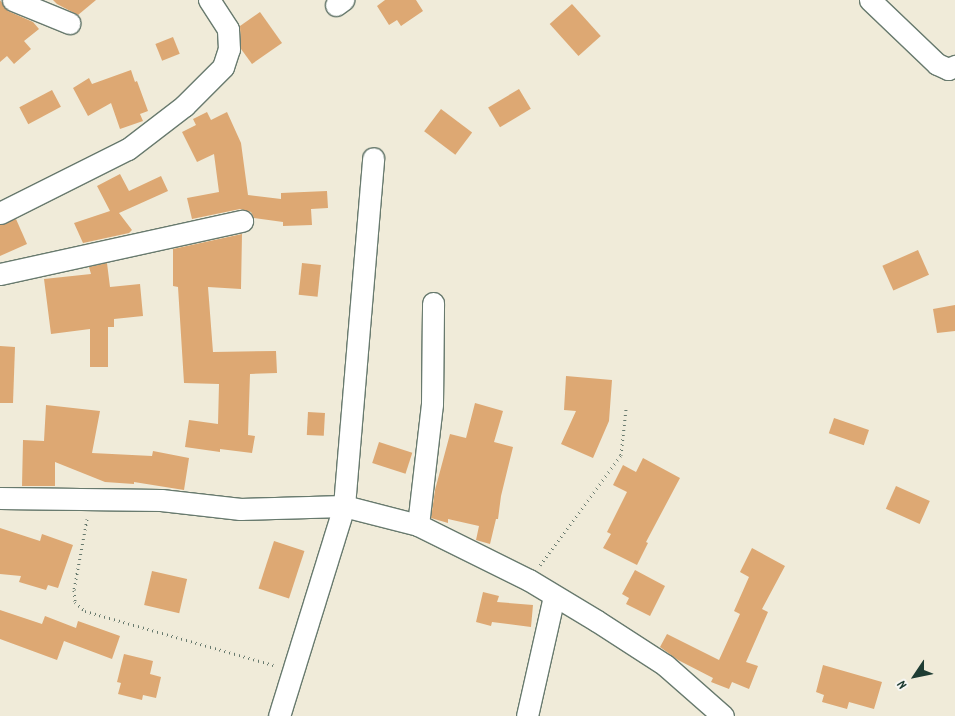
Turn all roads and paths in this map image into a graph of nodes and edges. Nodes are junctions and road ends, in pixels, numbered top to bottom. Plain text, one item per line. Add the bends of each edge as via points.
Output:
1 (13, 0) edge
2 (209, 0) edge
3 (870, 0) edge
4 (69, 22) dead end
5 (955, 66) edge
6 (373, 158) dead end
7 (0, 213) edge
8 (242, 221) dead end
9 (0, 274) edge
10 (433, 303) dead end
11 (626, 409) dead end
12 (0, 498) edge
13 (91, 498) junction
14 (344, 506) junction
15 (418, 525) junction
16 (529, 580) junction
17 (554, 596) junction
18 (294, 672) junction
19 (279, 716) edge
20 (527, 716) edge
21 (723, 716) edge

1 - 4 street
2 - 7 street via 228,29 229,49 223,67 184,106 128,149
3 - 5 street via 937,64 948,69
6 - 14 street
8 - 9 street
10 - 15 street via 432,404
11 - 16 path via 624,443 617,461
12 - 13 street
13 - 14 street via 161,500 240,509
13 - 18 path via 74,590 75,602 85,611
14 - 15 street
14 - 18 street
15 - 16 street
16 - 17 street
17 - 20 street
17 - 21 street via 665,665
18 - 19 street

